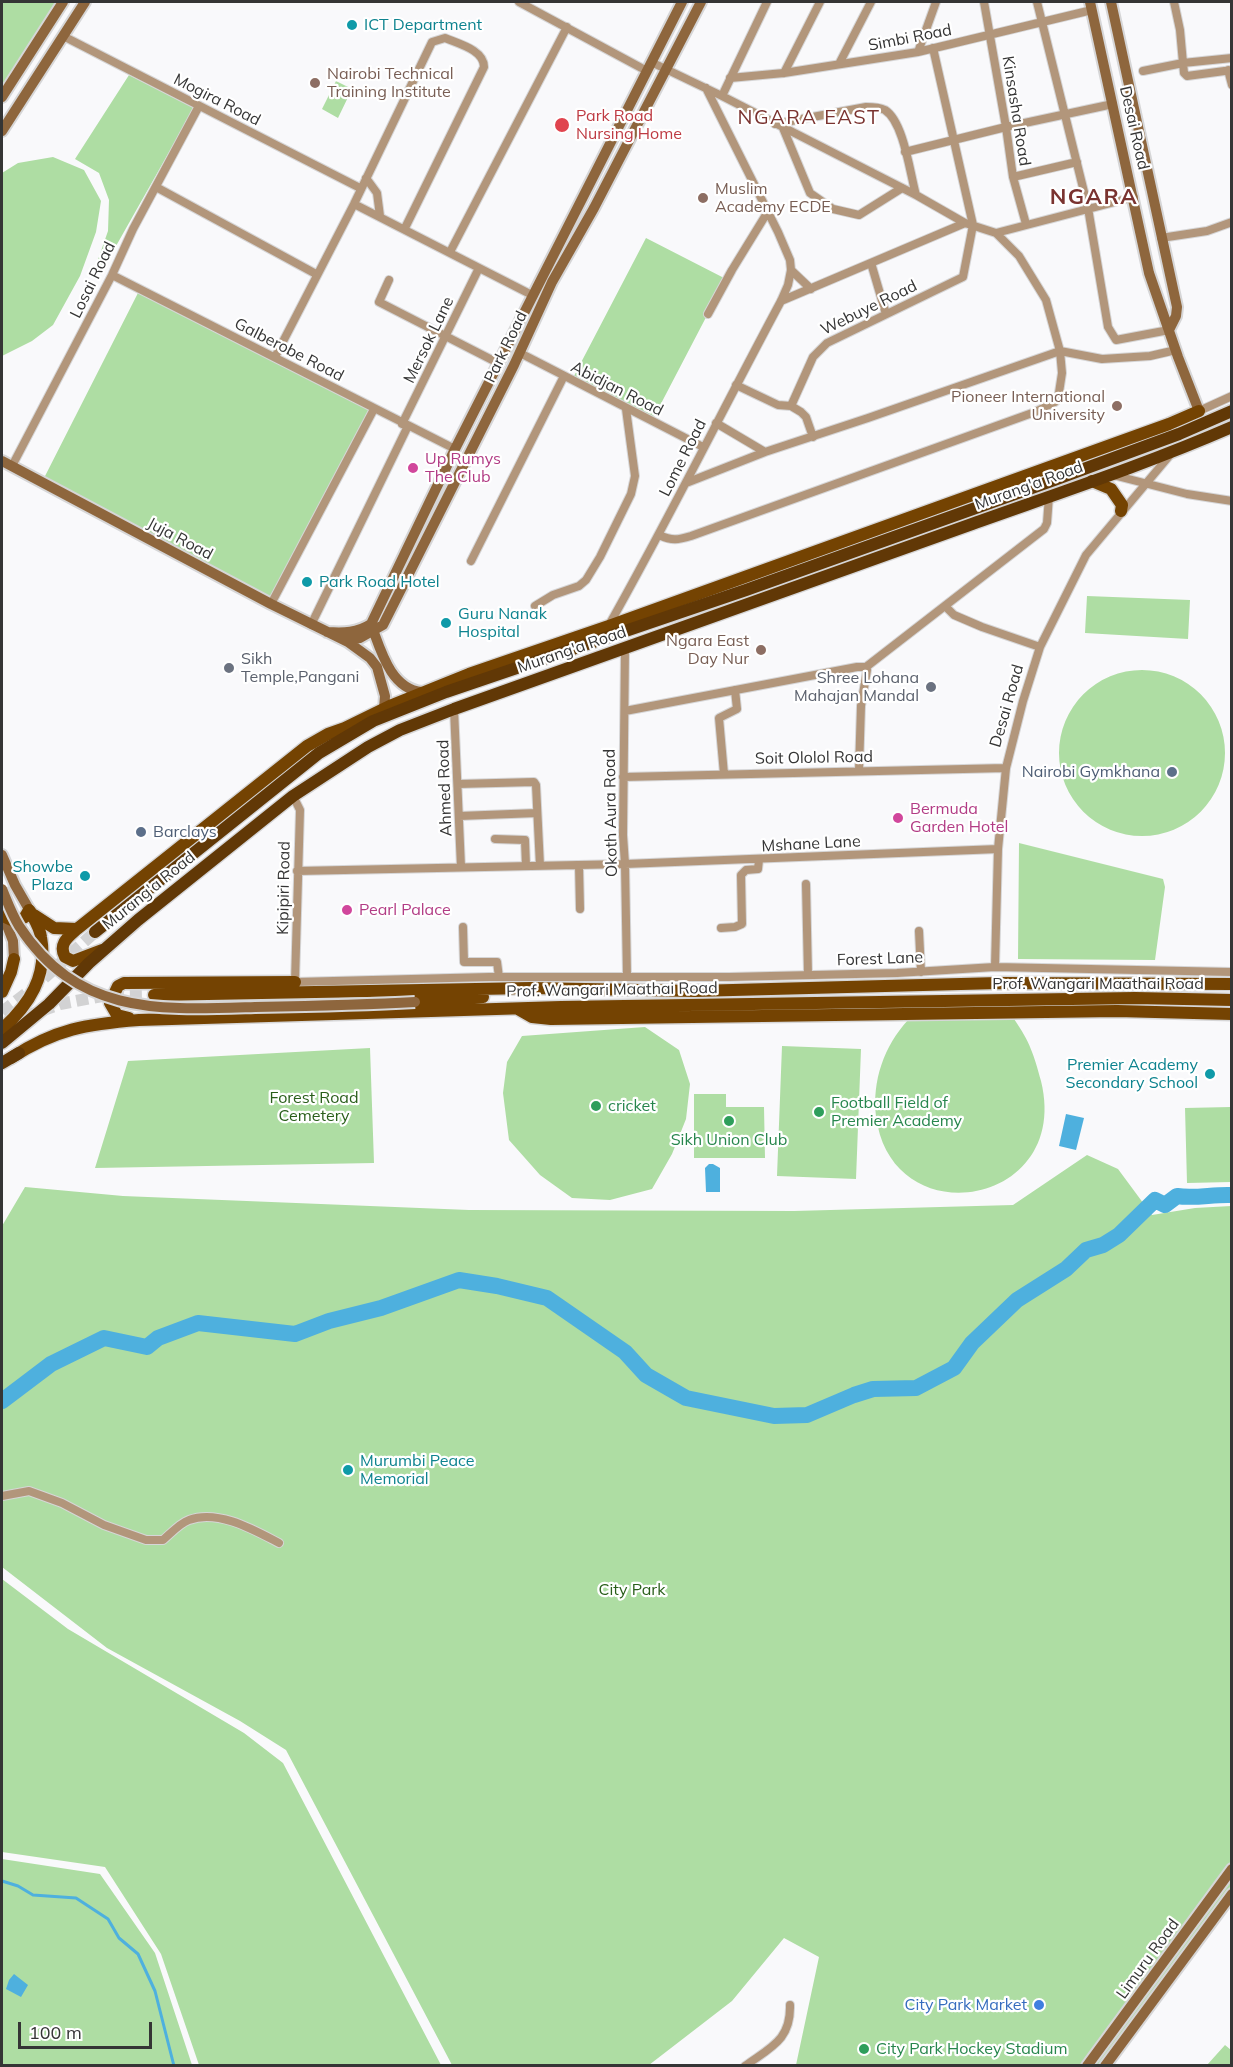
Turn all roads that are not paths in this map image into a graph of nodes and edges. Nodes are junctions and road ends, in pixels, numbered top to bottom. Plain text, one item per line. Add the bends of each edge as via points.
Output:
1 (63, 2) edge
2 (85, 2) edge
3 (519, 2) edge
4 (682, 2) edge
5 (702, 2) edge
6 (767, 2) edge
7 (820, 2) edge
8 (871, 2) edge
9 (935, 2) edge
10 (984, 2) edge
11 (1037, 2) edge
12 (1111, 2) edge
13 (1174, 2) edge
14 (1091, 6) edge
15 (1041, 21) junction
16 (567, 27) junction
17 (991, 34) junction
18 (63, 36) junction
19 (933, 48) junction
20 (918, 52) junction
21 (1232, 58) edge
22 (1197, 62) junction
23 (1183, 63) junction
24 (839, 64) junction
25 (649, 67) junction
26 (665, 69) junction
27 (1230, 70) edge
28 (1143, 71) dead end
29 (784, 73) junction
30 (1198, 75) junction
31 (730, 78) junction
32 (1232, 85) edge
33 (706, 88) junction
34 (722, 96) junction
35 (2, 97) edge
36 (1113, 104) junction
37 (199, 106) junction
38 (1065, 114) junction
39 (779, 126) junction
40 (1006, 126) junction
41 (2, 131) edge
42 (954, 140) junction
43 (905, 152) junction
44 (1077, 162) junction
45 (1013, 177) junction
46 (366, 178) junction
47 (156, 187) junction
48 (360, 188) junction
49 (902, 188) junction
50 (584, 193) junction
51 (916, 195) junction
52 (1134, 197) junction
53 (598, 201) junction
54 (354, 204) junction
55 (1088, 208) junction
56 (767, 213) junction
57 (380, 216) junction
58 (1232, 222) edge
59 (969, 224) junction
60 (1026, 224) junction
61 (405, 228) junction
62 (996, 232) junction
63 (1161, 238) junction
64 (450, 252) junction
65 (871, 263) junction
66 (479, 268) junction
67 (791, 270) junction
68 (112, 274) junction
69 (316, 274) junction
70 (389, 280) dead end
71 (811, 289) junction
72 (532, 295) junction
73 (781, 301) junction
74 (708, 314) dead end
75 (886, 314) junction
76 (1169, 330) junction
77 (447, 335) junction
78 (1176, 350) junction
79 (1060, 351) junction
80 (520, 353) junction
81 (275, 357) junction
82 (498, 363) junction
83 (564, 376) junction
84 (736, 385) junction
85 (1232, 396) edge
86 (791, 406) junction
87 (374, 409) junction
88 (626, 409) junction
89 (1199, 411) junction
90 (1232, 411) edge
91 (716, 423) junction
92 (405, 425) junction
93 (1232, 427) edge
94 (813, 437) junction
95 (703, 447) junction
96 (454, 449) junction
97 (765, 452) junction
98 (1172, 453) junction
99 (2, 461) edge
100 (12, 466) junction
101 (1109, 474) junction
102 (1092, 481) junction
103 (686, 483) junction
104 (1144, 484) junction
105 (1049, 496) junction
106 (1232, 501) edge
107 (1121, 511) junction
108 (659, 535) junction
109 (471, 561) dead end
110 (271, 604) junction
111 (536, 606) dead end
112 (945, 606) junction
113 (311, 625) junction
114 (609, 626) junction
115 (372, 627) junction
116 (327, 632) junction
117 (345, 640) junction
118 (1040, 647) junction
119 (625, 649) junction
120 (866, 667) junction
121 (735, 690) junction
122 (422, 692) junction
123 (384, 709) junction
124 (454, 709) junction
125 (625, 711) junction
126 (365, 721) junction
127 (1006, 768) junction
128 (859, 770) junction
129 (724, 774) junction
130 (623, 777) junction
131 (458, 784) junction
132 (293, 796) junction
133 (537, 813) junction
134 (459, 816) junction
135 (495, 839) dead end
136 (998, 849) junction
137 (2, 855) edge
138 (759, 860) junction
139 (626, 864) junction
140 (579, 865) junction
141 (526, 866) junction
142 (540, 866) junction
143 (461, 867) junction
144 (297, 871) junction
145 (806, 884) dead end
146 (2, 889) edge
147 (580, 909) dead end
148 (30, 910) junction
149 (2, 914) edge
150 (463, 927) dead end
151 (721, 928) dead end
152 (77, 929) junction
153 (919, 931) dead end
154 (94, 932) tunnel mouth
155 (107, 947) junction
156 (14, 959) joint
157 (464, 962) junction
158 (995, 968) junction
159 (921, 972) junction
160 (1232, 972) edge
161 (808, 975) junction
162 (627, 977) junction
163 (464, 978) junction
164 (499, 978) junction
165 (530, 978) joint
166 (295, 982) junction
167 (1232, 984) edge
168 (561, 990) junction
169 (2, 992) edge
170 (154, 995) tunnel mouth
171 (1232, 1000) edge
172 (415, 1002) junction
173 (490, 1008) junction
174 (516, 1008) junction
175 (1232, 1014) edge
176 (139, 1020) junction
177 (2, 1029) edge
178 (2, 1043) edge
179 (19, 1053) joint
180 (2, 1064) edge
181 (2, 1496) edge
182 (279, 1543) dead end
183 (1232, 1869) edge
184 (1232, 1894) edge
185 (790, 2005) dead end
186 (746, 2066) edge
187 (1087, 2066) edge
188 (1105, 2066) edge

1 - 35 main road
2 - 18 main road
3 - 16 street
4 - 25 main road, Park Road
5 - 26 main road, Park Road
6 - 31 street
7 - 29 street
8 - 24 street
9 - 20 street
10 - 17 street, Kinsasha Road
11 - 15 street
12 - 63 main road, Desai Road
13 - 23 street
14 - 15 street, Simbi Road
14 - 36 main road, Desai Road
15 - 17 street, Simbi Road
15 - 38 street
16 - 25 street
16 - 64 street
17 - 19 street, Simbi Road
17 - 40 street, Kinsasha Road
18 - 37 street, Mogira Road
18 - 41 main road
19 - 20 street, Simbi Road
19 - 42 street
20 - 24 street, Simbi Road
21 - 22 street
22 - 23 street
22 - 30 street
23 - 28 street
23 - 30 street via 1185,75
24 - 29 street, Simbi Road
25 - 26 street
25 - 50 main road, Park Road
26 - 33 street
26 - 53 main road, Park Road
27 - 30 street
27 - 32 street
29 - 31 street, Simbi Road
31 - 34 street
33 - 34 street
33 - 56 street
34 - 39 street
36 - 38 street
36 - 52 main road, Desai Road
37 - 47 street, Losai Road
37 - 48 street, Mogira Road
38 - 40 street
38 - 44 street
39 - 43 street via 879,107 894,119
39 - 49 street
39 - 49 street via 810,193 833,209 859,215
40 - 42 street
40 - 45 street, Kinsasha Road
42 - 43 street
42 - 59 street
43 - 51 street
44 - 45 street
44 - 55 street
45 - 60 street, Kinsasha Road
46 - 48 street
46 - 57 street via 377,193
46 - 61 street via 432,42 445,38 480,55 484,67
47 - 68 street, Losai Road
47 - 69 street
48 - 54 street
49 - 51 street
50 - 53 street
50 - 72 main road, Park Road
51 - 59 street
52 - 55 street
52 - 76 main road, Desai Road via 1149,273
53 - 80 main road, Park Road via 552,282
54 - 57 street
54 - 69 street
55 - 60 street
55 - 76 street via 1112,334 1116,340
56 - 67 street
56 - 74 street
57 - 61 street
58 - 63 street via 1207,231
59 - 62 street
59 - 65 street
59 - 75 street, Webuye Road via 963,277
60 - 62 street
61 - 64 street
62 - 79 street via 1019,256 1046,300
63 - 76 main road, Desai Road via 1177,307
64 - 66 street
65 - 71 street
65 - 75 street
66 - 72 street
66 - 77 street, Mersok Lane
67 - 71 street
67 - 73 street, Lome Road
68 - 81 street, Galberobe Road
68 - 100 street, Losai Road
69 - 81 street
70 - 77 street via 379,302
71 - 73 street
72 - 82 main road, Park Road
73 - 84 street, Lome Road
75 - 86 street, Webuye Road via 819,349
76 - 78 main road, Desai Road
77 - 82 street
77 - 92 street, Mersok Lane
78 - 79 street via 1102,359
78 - 89 main road, Desai Road
79 - 94 street
79 - 108 street via 1058,399 1035,412 691,536 671,540
80 - 83 street, Abidjan Road
80 - 115 main road, Park Road via 383,625
81 - 87 street, Galberobe Road
82 - 96 main road, Park Road
83 - 88 street, Abidjan Road
83 - 109 street
84 - 86 street via 778,405
84 - 91 street, Lome Road
85 - 89 street, Murang'a Road
86 - 94 street via 806,417
87 - 92 street, Galberobe Road
87 - 110 street
88 - 95 street, Abidjan Road
88 - 111 street via 635,476 631,494 586,580
89 - 114 main road, Murang'a Road
90 - 126 highway, Murang'a Road via 1010,496
91 - 95 street, Lome Road
91 - 97 street
92 - 96 street, Galberobe Road
92 - 113 street, Mersok Lane
93 - 98 highway, Murang'a Road
94 - 97 street
95 - 103 street, Lome Road
96 - 115 main road, Park Road
97 - 103 street
98 - 101 highway, Murang'a Road
98 - 104 street, Desai Road
99 - 100 main road, Juja Road
100 - 110 main road, Juja Road
101 - 102 highway, Murang'a Road
101 - 104 street
102 - 105 highway, Murang'a Road
102 - 107 main road via 1112,489 1122,505
103 - 108 street, Lome Road
104 - 106 street
104 - 107 street, Desai Road
105 - 112 street via 1044,529
105 - 119 highway, Murang'a Road
107 - 118 street, Desai Road via 1086,555
108 - 114 street, Lome Road
110 - 113 main road, Juja Road
112 - 118 street via 963,619
112 - 120 street
113 - 116 main road, Juja Road
114 - 122 main road, Murang'a Road
115 - 116 main road
115 - 117 main road via 360,638
115 - 122 main road via 382,656 394,674 408,689
116 - 117 main road, Juja Road
117 - 123 main road, Juja Road via 377,667 385,696
118 - 127 street, Desai Road
119 - 124 highway, Murang'a Road
119 - 125 street, Okoth Aura Road
120 - 121 street
120 - 128 street
121 - 125 street
121 - 129 street via 737,709 719,718
122 - 123 main road, Murang'a Road
123 - 126 main road, Murang'a Road
124 - 131 street, Ahmed Road
124 - 132 highway, Murang'a Road via 368,747
125 - 130 street, Okoth Aura Road
126 - 152 main road via 307,746
126 - 154 highway, Murang'a Road via 319,753
127 - 128 street, Soit Ololol Road
127 - 136 street, Desai Road
128 - 129 street, Soit Ololol Road
129 - 130 street, Soit Ololol Road
130 - 139 street, Okoth Aura Road
131 - 133 street via 534,782
131 - 134 street, Ahmed Road
132 - 144 street, Kipipiri Road via 300,810
132 - 155 highway, Murang'a Road
133 - 134 street
133 - 142 street
134 - 143 street, Ahmed Road
135 - 141 street via 525,840
136 - 138 street, Mshane Lane
136 - 158 street, Desai Road
137 - 148 main road
138 - 139 street, Mshane Lane
138 - 151 street via 758,869 746,870 741,875 742,924
139 - 140 street, Mshane Lane
139 - 162 street, Okoth Aura Road
140 - 142 street, Mshane Lane
140 - 147 street
141 - 142 street, Mshane Lane
141 - 143 street, Mshane Lane
143 - 144 street, Mshane Lane
144 - 166 street, Kipipiri Road
145 - 161 street
146 - 172 main road, bridge via 18,925 37,950 76,982 123,1002 158,1008 212,1009
148 - 149 main road via 16,922
148 - 152 main road via 37,919 54,927
148 - 177 main road via 41,937 39,977 19,1014
149 - 156 main road via 13,941
150 - 157 street
152 - 155 main road via 64,942 63,952 69,959 80,960
153 - 159 street
155 - 178 highway, Murang'a Road
156 - 169 main road
157 - 163 street
157 - 164 street via 497,962
158 - 159 street, Forest Lane
158 - 160 street, Forest Lane
159 - 161 street, Forest Lane
161 - 162 street, Forest Lane
162 - 165 street, Forest Lane
163 - 164 street, Prof. Wangari Maathai Road
163 - 166 street, Prof. Wangari Maathai Road
164 - 165 street, Prof. Wangari Maathai Road
166 - 176 main road via 134,982 118,986 110,1003 113,1010 117,1015
167 - 168 main road, Prof. Wangari Maathai Road via 999,983 695,991
168 - 170 main road, Prof. Wangari Maathai Road
168 - 172 main road
171 - 174 main road, Prof. Wangari Maathai Road
172 - 173 main road
173 - 174 main road, Prof. Wangari Maathai Road
173 - 176 main road, Prof. Wangari Maathai Road
174 - 175 main road via 532,1017 551,1019 1117,1011
176 - 179 main road, Prof. Wangari Maathai Road via 59,1032
179 - 180 highway, Prof. Wangari Maathai Road
181 - 182 street via 29,1491 146,1540 163,1540 188,1520 211,1517 246,1526
183 - 187 main road, Limuru Road
184 - 188 main road, Limuru Road
185 - 186 street via 785,2035

